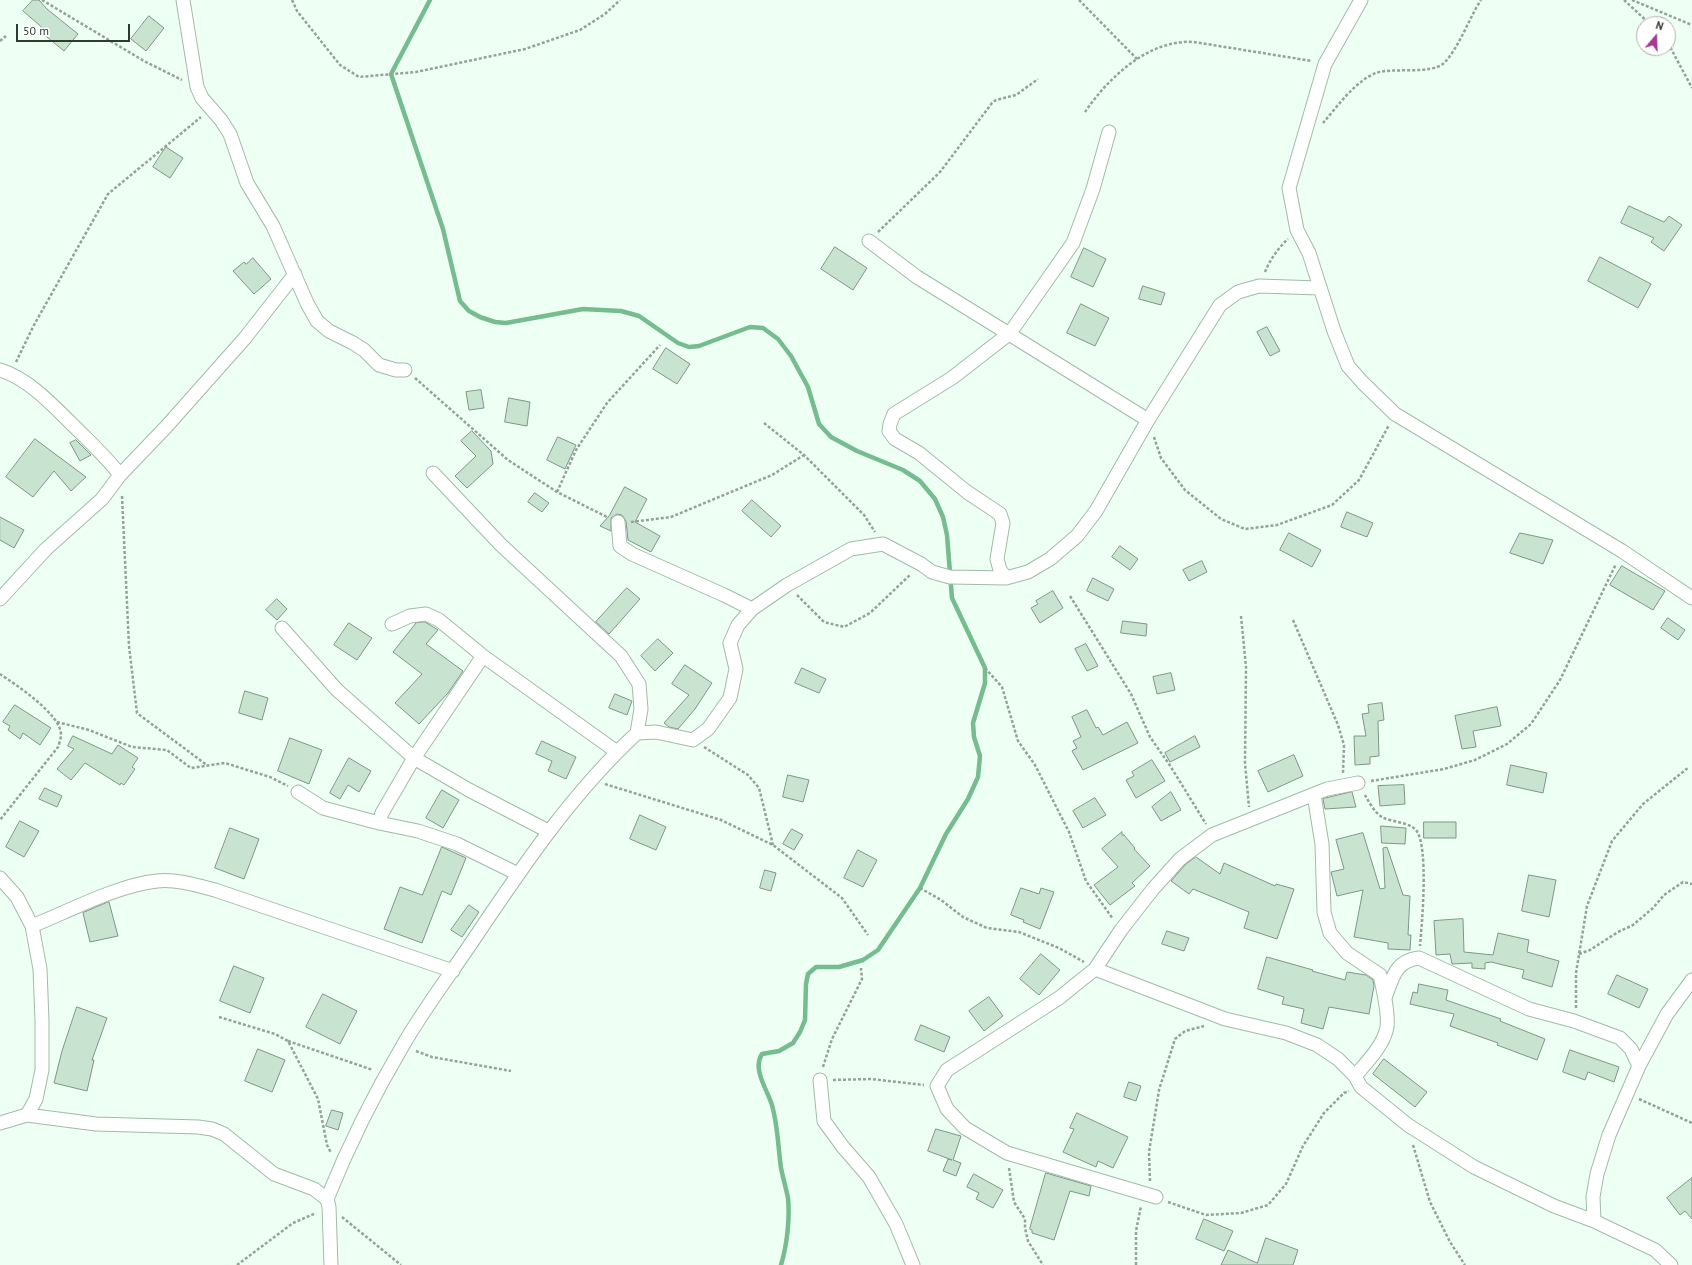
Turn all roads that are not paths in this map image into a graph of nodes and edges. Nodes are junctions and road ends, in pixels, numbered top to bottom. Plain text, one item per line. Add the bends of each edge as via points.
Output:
1 (183, 0) edge
2 (1360, 0) edge
3 (1109, 132) dead end
4 (869, 241) road end
5 (295, 274) junction
6 (1319, 288) junction
7 (1010, 333) junction
8 (405, 370) road end
9 (5, 371) edge
10 (1148, 420) junction
11 (434, 473) dead end
12 (120, 475) junction
13 (618, 522) road end
14 (1006, 578) junction
15 (1692, 598) edge
16 (0, 599) edge
17 (752, 609) junction
18 (392, 624) dead end
19 (282, 628) dead end
20 (483, 656) junction
21 (637, 733) junction
22 (617, 752) junction
23 (414, 758) junction
24 (1358, 783) road end
25 (298, 792) road end
26 (1314, 794) junction
27 (379, 824) junction
28 (548, 831) junction
29 (518, 874) junction
30 (0, 878) edge
31 (32, 926) junction
32 (1095, 969) junction
33 (453, 971) junction
34 (1692, 980) edge
35 (1385, 998) junction
36 (1639, 1066) junction
37 (820, 1080) road end
38 (1358, 1082) junction
39 (27, 1114) junction
40 (0, 1123) edge
41 (1150, 1195) road end
42 (328, 1203) junction
43 (1594, 1221) junction
44 (331, 1265) edge
45 (913, 1265) edge
46 (1670, 1265) edge

1 - 5 street via 196,87 230,134 247,183 273,226
2 - 6 street via 1325,64 1289,188 1297,230 1309,253
3 - 7 street via 1093,189 1073,244
4 - 7 street via 917,277
5 - 8 street via 317,320 329,331 354,343 379,365
5 - 12 street via 245,338
6 - 10 street via 1258,286 1238,292 1220,305
6 - 15 street via 1348,366 1395,414 1622,550
7 - 10 street
7 - 14 street via 952,378 894,414 889,431 895,439 919,453 967,492 1000,514 1003,523 997,559
9 - 12 street via 47,399
10 - 14 street via 1096,510 1077,536 1050,559 1028,572
11 - 21 street via 501,545 621,656 639,684 641,709
12 - 16 street via 102,499 46,548
13 - 17 street via 620,546 632,554
14 - 17 street via 950,577 932,572 883,544 851,549 787,585
17 - 21 street via 738,625 730,643 736,669 730,698 708,730 693,740 656,732
18 - 20 street via 410,616 426,614 439,620
19 - 23 street via 337,690
20 - 22 street
20 - 23 street
21 - 22 street
22 - 28 street
23 - 27 street via 382,813
23 - 28 street
24 - 26 street
25 - 27 street via 323,808
26 - 32 street via 1212,835 1180,859 1152,889
26 - 35 street via 1322,844 1324,912 1330,933 1347,953 1380,974
27 - 29 street via 418,831 457,844
28 - 29 street
29 - 33 street
30 - 31 street via 17,897
31 - 33 street via 123,889 158,881 186,882
31 - 39 street via 40,969 42,1070 36,1099
32 - 38 street via 1225,1019 1286,1033 1317,1045 1338,1060
32 - 41 street via 1059,998 947,1070 937,1086 947,1109 965,1128 1007,1153
33 - 42 street via 402,1046 386,1075 339,1170
34 - 36 street via 1667,1014
35 - 36 street via 1397,968 1408,960 1419,958 1529,1009 1574,1021 1620,1038 1631,1049
35 - 38 street via 1387,1027
36 - 43 street via 1609,1135 1597,1174 1593,1197
37 - 45 street via 824,1121 869,1177 896,1224
38 - 43 street via 1408,1125 1474,1167 1554,1206
39 - 40 street
39 - 42 street via 96,1124 212,1128 224,1134 274,1174 314,1189
42 - 44 street
43 - 46 street via 1655,1250

